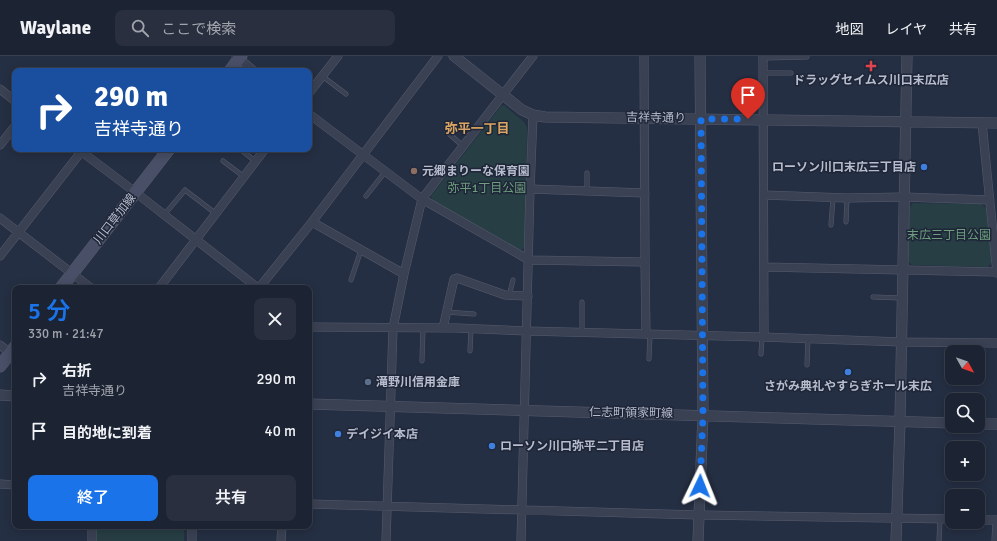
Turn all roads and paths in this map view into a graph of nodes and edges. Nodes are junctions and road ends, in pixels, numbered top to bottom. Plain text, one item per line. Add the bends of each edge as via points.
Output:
1 (338, 56) edge
2 (438, 56) edge
3 (454, 56) edge
4 (533, 56) edge
5 (644, 56) edge
6 (700, 56) edge
7 (907, 56) edge
8 (238, 57) edge
9 (763, 57) edge
10 (807, 57) dead end
11 (232, 68) edge
12 (251, 68) edge
13 (764, 73) junction
14 (790, 73) dead end
15 (322, 76) junction
16 (0, 89) edge
17 (312, 89) edge
18 (346, 94) dead end
19 (503, 94) junction
20 (12, 98) edge
21 (533, 115) junction
22 (312, 116) edge
23 (645, 118) junction
24 (701, 119) junction
25 (764, 119) junction
26 (906, 122) junction
27 (982, 123) junction
28 (997, 123) edge
29 (12, 130) edge
30 (447, 132) dead end
31 (0, 145) edge
32 (463, 146) junction
33 (78, 152) edge
34 (82, 152) edge
35 (167, 152) edge
36 (244, 152) edge
37 (262, 152) edge
38 (362, 154) junction
39 (223, 161) dead end
40 (255, 161) junction
41 (386, 172) junction
42 (587, 172) dead end
43 (243, 176) junction
44 (530, 189) junction
45 (587, 191) junction
46 (136, 192) junction
47 (645, 193) junction
48 (764, 195) junction
49 (366, 196) dead end
50 (833, 197) junction
51 (904, 197) junction
52 (847, 198) junction
53 (422, 200) junction
54 (990, 200) junction
55 (215, 213) junction
56 (164, 215) junction
57 (0, 218) edge
58 (312, 222) junction
59 (846, 222) dead end
60 (831, 225) dead end
61 (18, 232) junction
62 (195, 240) junction
63 (361, 250) junction
64 (0, 256) edge
65 (528, 260) junction
66 (645, 262) junction
67 (764, 267) junction
68 (902, 269) junction
69 (997, 272) edge
70 (73, 274) junction
71 (404, 274) junction
72 (351, 280) dead end
73 (513, 280) dead end
74 (64, 285) edge
75 (87, 285) edge
76 (161, 285) edge
77 (254, 285) edge
78 (260, 285) edge
79 (509, 296) junction
80 (528, 296) junction
81 (873, 297) dead end
82 (902, 298) junction
83 (582, 302) dead end
84 (446, 312) junction
85 (474, 314) dead end
86 (312, 327) edge
87 (393, 328) junction
88 (424, 328) junction
89 (443, 328) junction
90 (471, 329) junction
91 (527, 331) junction
92 (582, 332) junction
93 (648, 334) junction
94 (702, 335) junction
95 (763, 337) junction
96 (808, 338) junction
97 (902, 342) junction
98 (997, 343) edge
99 (0, 345) edge
100 (12, 350) edge
101 (12, 351) edge
102 (470, 351) dead end
103 (761, 354) dead end
104 (649, 359) dead end
105 (422, 361) dead end
106 (807, 365) dead end
107 (0, 366) edge
108 (0, 395) edge
109 (12, 396) edge
110 (312, 404) edge
111 (390, 407) junction
112 (524, 411) junction
113 (703, 415) junction
114 (900, 421) junction
115 (945, 423) edge
116 (985, 424) edge
117 (997, 424) edge
118 (0, 484) edge
119 (12, 485) edge
120 (312, 504) edge
121 (387, 506) junction
122 (522, 510) junction
123 (699, 515) junction
124 (897, 519) junction
125 (940, 519) junction
126 (945, 519) edge
127 (985, 520) edge
128 (997, 521) edge
129 (92, 529) edge
130 (192, 529) edge
131 (282, 529) edge
132 (92, 541) edge
133 (192, 541) edge
134 (281, 541) edge
135 (386, 541) edge
136 (521, 541) edge
137 (698, 541) edge
138 (896, 541) edge
139 (939, 541) edge
140 (996, 541) edge

1 - 15 street
2 - 38 street
3 - 19 street, 吉祥寺通り
4 - 19 street
5 - 23 street
6 - 24 street
7 - 26 street
8 - 11 main road
8 - 12 street
9 - 10 lane
9 - 13 street
13 - 14 lane
13 - 25 street
15 - 17 street
15 - 18 lane
16 - 20 street
19 - 21 street, 吉祥寺通り via 522,110
19 - 32 street
21 - 23 street, 吉祥寺通り
21 - 44 street
22 - 38 street
23 - 24 street, 吉祥寺通り
23 - 47 street
24 - 25 street, 吉祥寺通り
24 - 94 street
25 - 26 street, 吉祥寺通り
25 - 48 street
26 - 27 street, 吉祥寺通り
26 - 51 street
27 - 28 street, 吉祥寺通り
27 - 54 street
29 - 31 street
30 - 32 lane
32 - 53 street
33 - 61 street
34 - 46 street
35 - 46 main road, 川口草加線
36 - 40 lane
37 - 40 street
38 - 41 street
38 - 58 street
39 - 43 lane
40 - 43 street
41 - 49 lane
41 - 53 street
42 - 45 lane
43 - 55 street
44 - 45 street
44 - 65 street
45 - 47 street
46 - 56 street
46 - 70 main road, 川口草加線
47 - 66 street
48 - 50 street
48 - 67 street
50 - 52 street
50 - 60 lane
51 - 52 street
51 - 54 street
51 - 68 street
52 - 59 lane
53 - 65 street
53 - 71 street
54 - 69 street
55 - 56 lane via 185,190
55 - 62 street
56 - 62 street
57 - 61 street
58 - 63 street
58 - 78 street
61 - 64 street
61 - 70 street
62 - 76 street
62 - 77 street
63 - 71 street
63 - 72 lane
65 - 66 street
65 - 80 street
66 - 93 street
67 - 68 street
67 - 95 street
68 - 69 street
68 - 82 street
70 - 74 main road, 川口草加線
70 - 75 street
71 - 87 street
73 - 79 lane
79 - 80 street
79 - 84 street via 457,278 454,279
80 - 91 street
81 - 82 lane
82 - 97 street
83 - 92 lane
84 - 85 lane
84 - 89 street
86 - 87 street
87 - 88 street
87 - 111 street
88 - 89 street
88 - 105 lane
89 - 90 street
90 - 91 street
90 - 102 lane
91 - 92 street
91 - 112 street
92 - 93 street
93 - 94 street
93 - 104 lane
94 - 95 street
94 - 113 street
95 - 96 street
95 - 103 lane
96 - 97 street
96 - 106 lane
97 - 98 street
97 - 114 street
99 - 100 street
101 - 107 main road
108 - 109 street
110 - 111 street, 仁志町領家町線
111 - 112 street, 仁志町領家町線
111 - 121 street
112 - 113 street, 仁志町領家町線
112 - 122 street
113 - 114 street, 仁志町領家町線
113 - 123 street
114 - 115 street, 仁志町領家町線
114 - 124 street
116 - 117 street
118 - 119 street
120 - 121 street
121 - 122 street
121 - 135 street
122 - 123 street
122 - 136 street
123 - 124 street
123 - 137 street
124 - 125 street
124 - 138 street
125 - 126 street
125 - 139 lane
127 - 128 street
128 - 140 street
129 - 132 street
130 - 133 street
131 - 134 street

